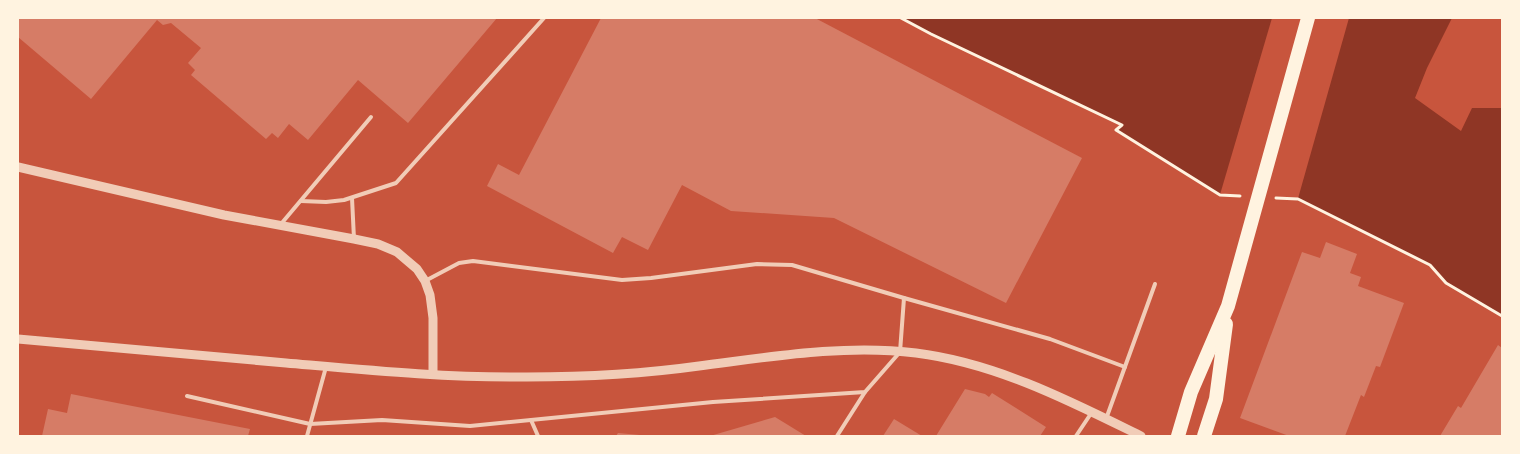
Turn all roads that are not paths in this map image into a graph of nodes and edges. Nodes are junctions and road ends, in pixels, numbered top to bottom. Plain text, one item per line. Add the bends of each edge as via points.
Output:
1 (544, 18) edge
2 (1308, 18) edge
3 (371, 116) dead end
4 (18, 167) edge
5 (352, 198) junction
6 (301, 201) junction
7 (280, 225) junction
8 (354, 238) junction
9 (424, 281) junction
10 (1155, 284) dead end
11 (904, 298) junction
12 (1228, 306) junction
13 (18, 339) edge
14 (900, 352) junction
15 (326, 367) junction
16 (1125, 367) junction
17 (433, 374) junction
18 (865, 392) junction
19 (187, 396) dead end
20 (1216, 400) junction
21 (1092, 412) junction
22 (1106, 419) junction
23 (530, 420) junction
24 (310, 424) junction
25 (307, 436) edge
26 (538, 436) edge
27 (837, 436) edge
28 (1076, 436) edge
29 (1141, 436) edge
30 (1178, 436) edge
31 (1204, 436) edge
32 (1212, 436) edge

1 - 5 lane via 401,179 391,186
2 - 12 highway
3 - 6 lane
4 - 7 street via 190,208
5 - 6 lane
5 - 8 lane
6 - 7 lane
7 - 8 street
8 - 9 street via 398,252 413,264
9 - 11 lane via 459,263 473,261 622,280 779,263
9 - 17 street via 433,318
10 - 16 lane
11 - 14 lane
11 - 16 lane via 1050,338
12 - 20 highway
12 - 30 highway via 1192,392
13 - 15 street
14 - 17 street via 811,353 586,376
14 - 18 lane
14 - 21 street via 979,367
15 - 17 street
15 - 24 lane
16 - 22 lane
18 - 23 lane via 713,402
18 - 27 lane
19 - 24 lane
20 - 31 highway
20 - 32 highway
21 - 22 street
21 - 28 lane
22 - 29 street
23 - 24 lane via 470,426 382,420
23 - 26 lane
24 - 25 lane

